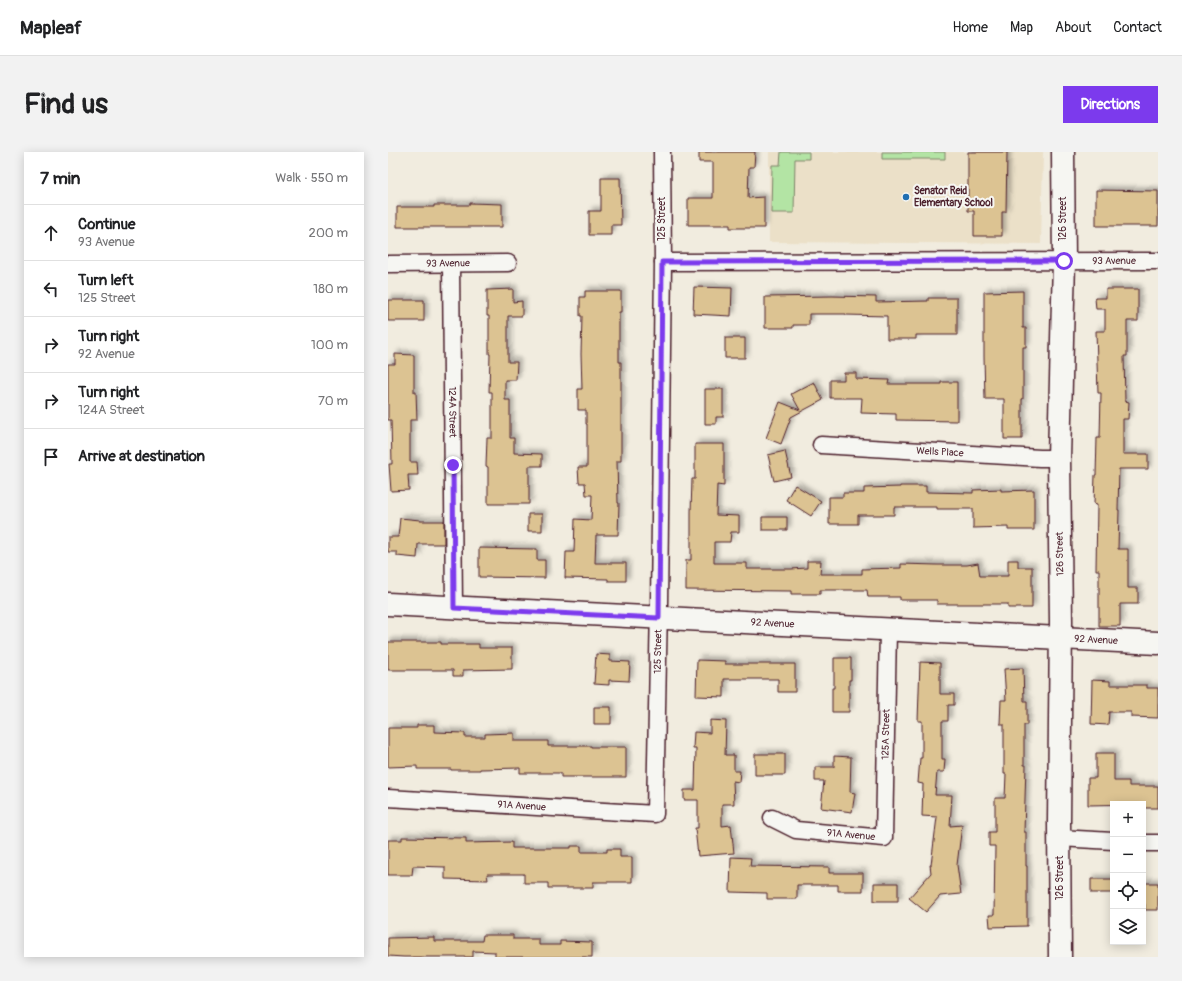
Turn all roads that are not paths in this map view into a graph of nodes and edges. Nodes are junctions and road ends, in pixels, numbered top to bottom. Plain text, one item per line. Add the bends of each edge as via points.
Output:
1 (662, 152) edge
2 (1063, 152) edge
3 (1064, 261) junction
4 (1158, 261) edge
5 (662, 262) junction
6 (508, 263) dead end
7 (388, 264) edge
8 (451, 264) junction
9 (821, 445) dead end
10 (1059, 458) junction
11 (388, 604) edge
12 (454, 608) junction
13 (659, 618) junction
14 (888, 630) junction
15 (1060, 638) junction
16 (1158, 643) edge
17 (388, 798) edge
18 (655, 814) joint
19 (772, 818) dead end
20 (884, 838) joint
21 (1060, 838) junction
22 (1110, 841) edge
23 (1146, 843) edge
24 (1158, 844) edge
25 (1060, 957) edge

1 - 5 street, 125 Street
2 - 3 street, 126 Street
3 - 4 street, 93 Avenue
3 - 5 street, 93 Avenue
3 - 10 street, 126 Street
5 - 13 street, 125 Street
6 - 8 street, 93 Avenue
7 - 8 street, 93 Avenue
8 - 12 street, 124A Street
9 - 10 street, Wells Place
10 - 15 street, 126 Street
11 - 12 street, 92 Avenue
12 - 13 street, 92 Avenue
13 - 14 street, 92 Avenue
13 - 18 street, 125 Street
14 - 15 street, 92 Avenue
14 - 20 street, 125A Street
15 - 16 street, 92 Avenue
15 - 21 street, 126 Street
17 - 18 street, 91A Avenue
19 - 20 street, 91A Avenue via 796,830
21 - 22 street
21 - 25 street, 126 Street
23 - 24 street

